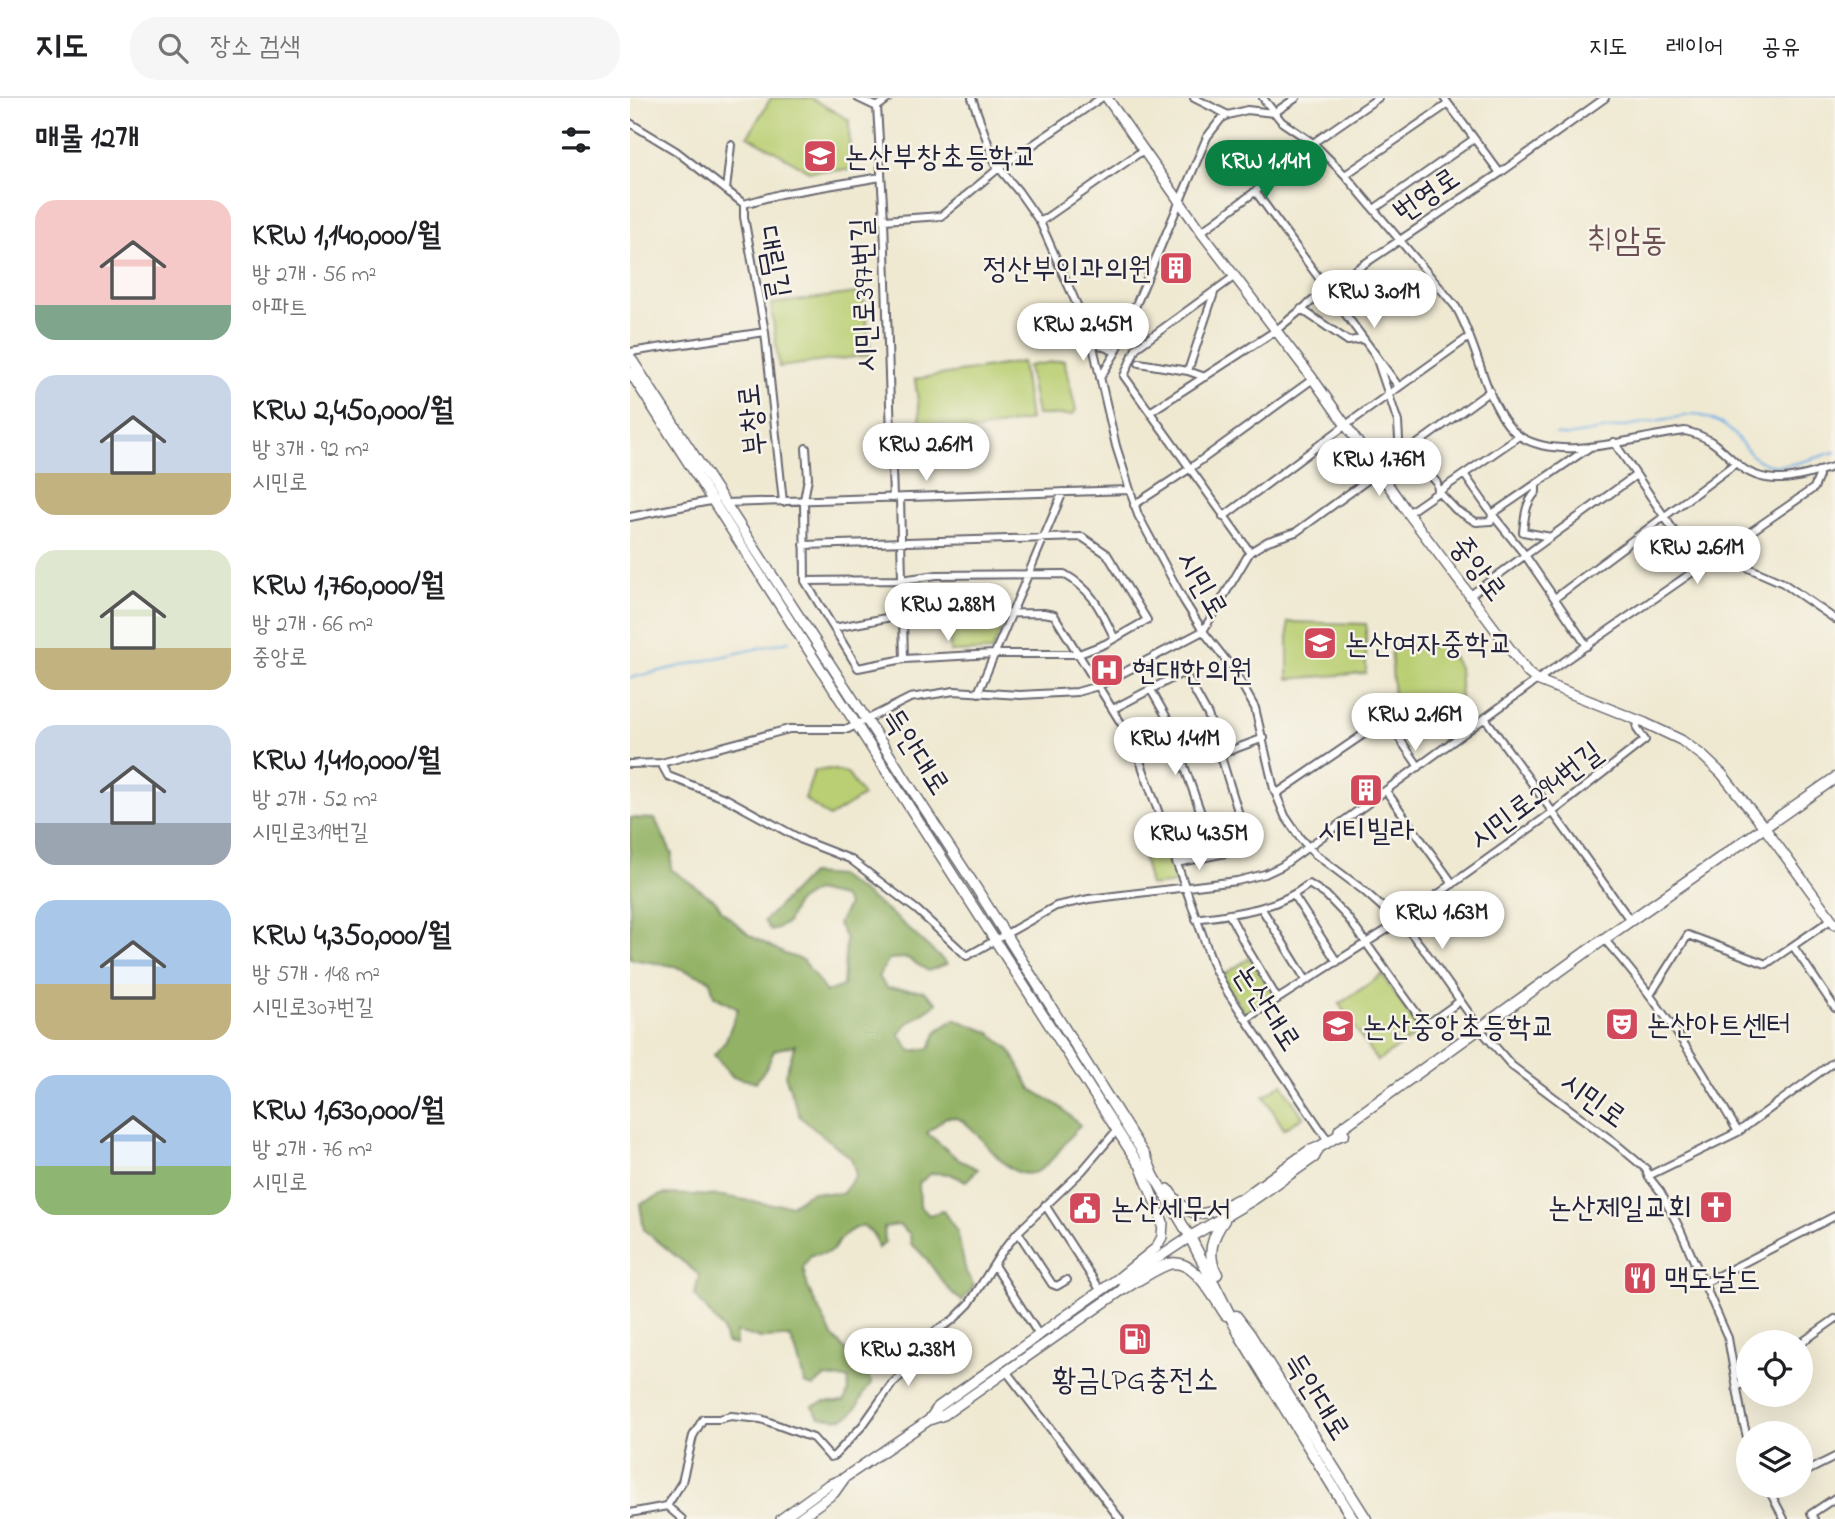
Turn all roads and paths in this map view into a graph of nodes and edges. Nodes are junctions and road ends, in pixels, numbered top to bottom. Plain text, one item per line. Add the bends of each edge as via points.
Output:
1 (858, 98) edge
2 (889, 98) edge
3 (972, 98) edge
4 (1104, 98) edge
5 (1194, 98) edge
6 (1263, 98) edge
7 (1296, 98) edge
8 (1378, 98) edge
9 (1605, 98) edge
10 (1446, 101) edge
11 (877, 107) junction
12 (1274, 113) junction
13 (1228, 114) junction
14 (630, 123) edge
15 (1474, 139) junction
16 (731, 145) dead end
17 (1314, 145) junction
18 (1142, 151) junction
19 (999, 168) junction
20 (1500, 173) junction
21 (1345, 175) junction
22 (881, 177) junction
23 (726, 190) junction
24 (1255, 191) junction
25 (1180, 201) junction
26 (744, 204) junction
27 (1374, 209) junction
28 (884, 220) junction
29 (1040, 222) junction
30 (1201, 232) junction
31 (1398, 240) junction
32 (1235, 276) junction
33 (1327, 289) junction
34 (1215, 290) junction
35 (1301, 309) junction
36 (1275, 331) junction
37 (765, 332) junction
38 (1469, 337) junction
39 (1363, 339) junction
40 (1092, 342) junction
41 (630, 352) edge
42 (1116, 352) junction
43 (1375, 354) junction
44 (630, 357) edge
45 (1139, 363) dead end
46 (1188, 371) junction
47 (630, 372) edge
48 (1205, 377) junction
49 (1100, 378) junction
50 (1313, 379) junction
51 (1399, 387) junction
52 (1490, 391) junction
53 (1387, 395) junction
54 (1150, 412) junction
55 (1346, 425) junction
56 (1519, 436) junction
57 (1614, 442) junction
58 (1591, 446) junction
59 (806, 448) dead end
60 (1400, 456) junction
61 (1736, 463) junction
62 (1835, 466) edge
63 (1189, 469) junction
64 (1818, 471) junction
65 (1378, 472) junction
66 (1464, 474) junction
67 (1636, 475) junction
68 (1536, 485) junction
69 (1129, 490) junction
70 (1438, 491) junction
71 (1063, 492) junction
72 (897, 498) junction
73 (712, 499) junction
74 (804, 500) junction
75 (783, 502) junction
76 (724, 503) junction
77 (1134, 505) junction
78 (1408, 513) junction
79 (1492, 514) junction
80 (630, 517) edge
81 (1223, 517) junction
82 (1665, 517) junction
83 (1044, 537) junction
84 (1551, 537) junction
85 (901, 542) junction
86 (804, 545) junction
87 (1250, 552) junction
88 (1525, 555) junction
89 (1715, 557) junction
90 (1699, 568) junction
91 (1029, 573) junction
92 (901, 580) junction
93 (805, 581) junction
94 (1469, 596) junction
95 (1555, 598) junction
96 (1012, 613) junction
97 (902, 615) junction
98 (1835, 619) edge
99 (834, 628) junction
100 (1203, 631) junction
101 (1114, 637) junction
102 (1587, 646) junction
103 (994, 654) junction
104 (1079, 654) junction
105 (904, 659) junction
106 (1537, 680) junction
107 (1098, 686) junction
108 (1151, 690) junction
109 (978, 693) junction
110 (1113, 709) junction
111 (1485, 718) junction
112 (867, 720) junction
113 (1638, 721) junction
114 (855, 725) junction
115 (1264, 738) junction
116 (1221, 754) junction
117 (661, 762) junction
118 (630, 764) edge
119 (1419, 767) junction
120 (1835, 778) edge
121 (1386, 791) junction
122 (1276, 794) junction
123 (1553, 812) junction
124 (1764, 827) junction
125 (1309, 848) junction
126 (1216, 855) junction
127 (1176, 863) junction
128 (1453, 884) junction
129 (1185, 888) junction
130 (1294, 896) junction
131 (1262, 909) junction
132 (1229, 915) junction
133 (1196, 919) junction
134 (1630, 920) junction
135 (1833, 921) edge
136 (1399, 922) junction
137 (1006, 935) junction
138 (1604, 939) junction
139 (995, 940) junction
140 (1365, 943) junction
141 (1793, 946) junction
142 (1337, 962) junction
143 (1306, 980) junction
144 (1650, 995) junction
145 (1278, 998) junction
146 (1460, 1001) junction
147 (1835, 1008) edge
148 (1246, 1019) junction
149 (1479, 1030) junction
150 (1835, 1061) edge
151 (1117, 1130) junction
152 (1738, 1132) junction
153 (1333, 1139) junction
154 (1318, 1149) junction
155 (1142, 1161) junction
156 (1648, 1177) junction
157 (1250, 1193) junction
158 (1045, 1205) junction
159 (1228, 1215) junction
160 (1835, 1216) edge
161 (1208, 1225) junction
162 (1018, 1232) junction
163 (1190, 1237) junction
164 (994, 1265) junction
165 (1129, 1278) junction
166 (1067, 1280) dead end
167 (1116, 1280) junction
168 (1704, 1283) junction
169 (1122, 1290) junction
170 (1101, 1291) junction
171 (1835, 1319) edge
172 (1039, 1335) junction
173 (1245, 1335) junction
174 (1813, 1335) edge
175 (1006, 1371) junction
176 (1736, 1388) edge
177 (929, 1420) junction
178 (1835, 1457) edge
179 (1813, 1468) edge
180 (844, 1478) junction
181 (1773, 1498) edge
182 (1835, 1498) edge
183 (667, 1506) junction
184 (630, 1513) edge
185 (682, 1519) edge
186 (781, 1519) edge
187 (798, 1519) edge
188 (1120, 1519) edge
189 (1353, 1519) edge
190 (1366, 1519) edge
191 (1784, 1519) edge
192 (1814, 1519) edge

1 - 11 street
2 - 11 street
3 - 19 street, 시민로
4 - 18 street, 중앙로
4 - 19 street
5 - 13 street
6 - 12 street
7 - 12 street
8 - 17 street
9 - 20 street, 번영로
10 - 15 street
10 - 21 street
11 - 22 street, 시민로397번길
12 - 13 street via 1247,110
12 - 17 street
13 - 25 street via 1207,137
14 - 23 street via 676,150
15 - 20 street
15 - 27 street
16 - 23 street
17 - 21 street
17 - 24 street
18 - 25 street, 중앙로
18 - 29 street
19 - 28 street via 941,216
19 - 29 street, 시민로
20 - 31 street, 번영로
21 - 27 street
22 - 26 street, 대림길
22 - 28 street, 시민로397번길
23 - 26 street
24 - 30 street
24 - 33 street
25 - 30 street, 중앙로
25 - 42 street
26 - 37 street, 대림길
27 - 31 street
28 - 72 street, 시민로397번길
29 - 40 street, 시민로
30 - 32 street, 중앙로
31 - 33 street, 번영로
31 - 38 street via 1456,307
32 - 34 street
32 - 36 street, 중앙로
33 - 35 street, 번영로
33 - 39 street
34 - 46 street
34 - 54 street via 1136,348 1124,376
35 - 36 street, 번영로
35 - 39 street via 1348,341
36 - 48 street, 번영로
36 - 50 street, 중앙로
37 - 41 street, 대림길
37 - 75 street, 부창로
38 - 51 street
38 - 52 street
39 - 43 street
40 - 42 street
40 - 49 street, 시민로
42 - 49 street
43 - 51 street
43 - 53 street
44 - 76 street, 득안대로
45 - 46 street
46 - 48 street
47 - 73 street, 득안대로
48 - 54 street, 번영로
49 - 69 street, 시민로
50 - 55 street, 중앙로
50 - 63 street
51 - 53 street
52 - 56 street
52 - 60 street
53 - 55 street
53 - 60 street via 1398,422
54 - 63 street
55 - 65 street, 중앙로
55 - 81 street
56 - 58 street via 1560,450
56 - 66 street
57 - 58 street
57 - 61 street via 1685,431 1713,441
57 - 67 street
58 - 68 street
59 - 74 street
60 - 65 street
60 - 70 street via 1432,477
61 - 64 street via 1761,478 1778,480
61 - 82 street
62 - 64 street
63 - 77 street
63 - 81 street
64 - 89 street via 1814,488
65 - 78 street, 중앙로
65 - 87 street via 1296,532
66 - 70 street
66 - 79 street
67 - 82 street
67 - 84 street
68 - 79 street
68 - 84 street via 1523,532
69 - 71 street
69 - 77 street, 시민로
70 - 78 street
70 - 79 street via 1476,522 1491,521
71 - 72 street
71 - 83 street
72 - 74 street
72 - 85 street, 시민로397번길
73 - 76 street
73 - 80 street
73 - 114 street, 득안대로
74 - 75 street
74 - 86 street
75 - 76 street
76 - 112 street, 득안대로
77 - 100 street, 시민로
78 - 94 street, 중앙로
79 - 88 street
81 - 87 street
82 - 90 street
82 - 95 street
83 - 85 street
83 - 91 street
83 - 101 street via 1082,537 1107,554 1147,620
84 - 88 street
85 - 86 street
85 - 92 street, 시민로397번길
86 - 93 street
87 - 100 street
88 - 94 street
88 - 95 street
89 - 90 street
89 - 98 street via 1783,583
90 - 102 street
91 - 92 street
91 - 96 street
91 - 101 street via 1064,574 1082,584
92 - 93 street
92 - 97 street, 시민로397번길
93 - 99 street
94 - 106 street, 중앙로
95 - 102 street
96 - 97 street
96 - 103 street
96 - 104 street, 논산대로 via 1054,615
97 - 99 street
97 - 105 street, 시민로397번길
99 - 105 street via 858,668
100 - 107 street
100 - 115 street, 시민로 via 1246,690
101 - 104 street
102 - 106 street
103 - 104 street
103 - 105 street
103 - 109 street
104 - 107 street, 논산대로
106 - 111 street
106 - 113 street, 중앙로
107 - 109 street via 1020,695
107 - 110 street, 논산대로
108 - 110 street
108 - 116 street via 1184,672 1208,715
108 - 126 street via 1167,718
109 - 112 street via 954,691 910,698
110 - 127 street, 논산대로 via 1134,744
111 - 119 street
111 - 123 street
112 - 114 street
112 - 137 street, 득안대로
113 - 123 street, 시민로294번길 via 1637,729 1645,740
113 - 124 street, 중앙로 via 1681,740 1703,756
114 - 117 street via 848,729 789,729
114 - 139 street, 득안대로
115 - 116 street
115 - 122 street, 시민로
116 - 126 street via 1246,837 1241,850
117 - 118 street
117 - 139 street via 668,776 727,799 804,841 850,859 917,910 967,956
119 - 121 street
119 - 122 street via 1385,719
120 - 124 main road
121 - 125 street
121 - 128 street
122 - 125 street, 시민로
123 - 128 street, 시민로294번길
123 - 134 street
124 - 134 main road
124 - 135 street, 중앙로
125 - 129 street via 1265,874
125 - 136 street, 시민로
126 - 127 street
127 - 129 street, 논산대로
128 - 136 street, 시민로294번길
129 - 133 street, 논산대로
129 - 137 street via 1056,906
130 - 131 street
130 - 140 street via 1309,884 1326,895
130 - 142 street
131 - 132 street
131 - 143 street
132 - 133 street
132 - 145 street
133 - 148 street, 논산대로 via 1215,970
134 - 138 main road
135 - 141 street, 중앙로
136 - 140 street, 시민로294번길
136 - 146 street, 시민로
137 - 139 street
137 - 155 street, 득안대로
138 - 144 street
138 - 149 main road
139 - 151 street, 득안대로
140 - 142 street, 시민로294번길
140 - 146 street via 1423,1022 1432,1021
141 - 144 street, 중앙로 via 1766,964 1688,935
141 - 147 street
142 - 143 street, 시민로294번길
143 - 145 street, 시민로294번길
144 - 152 street via 1699,1064
145 - 148 street, 시민로294번길
146 - 149 street, 시민로
148 - 153 street, 논산대로
149 - 153 main road via 1340,1129
149 - 156 street, 시민로 via 1511,1066 1632,1156
150 - 152 street
151 - 155 street, 득안대로
151 - 158 street
152 - 156 street
153 - 154 main road
154 - 157 main road via 1309,1150
154 - 159 main road via 1314,1157
155 - 157 street via 1190,1212 1208,1212
155 - 163 street, 득안대로
155 - 167 street via 1163,1222 1162,1237 1156,1248
156 - 168 street, 시민로 via 1660,1191
157 - 161 main road
158 - 162 street
158 - 170 street
159 - 161 main road
159 - 173 main road via 1213,1240 1210,1256
160 - 168 street
161 - 163 main road
162 - 164 street
162 - 166 street via 1052,1284
163 - 165 street
163 - 173 main road, 득안대로
164 - 172 street
164 - 183 street via 969,1304 928,1339 913,1364 834,1456 813,1438 761,1419 703,1419 693,1436 682,1482
165 - 167 street
165 - 169 street
167 - 170 street
168 - 176 street, 시민로 via 1728,1338
169 - 173 main road via 1168,1263 1182,1264 1199,1277
169 - 175 street
170 - 172 street
171 - 174 street
172 - 177 street via 938,1407
173 - 189 main road, 득안대로
173 - 190 main road, 득안대로
175 - 177 street via 944,1415
175 - 188 street
177 - 180 street
178 - 179 street
180 - 186 street
180 - 187 street via 834,1493
181 - 191 street
182 - 192 street via 1811,1514
183 - 184 street
183 - 185 street

